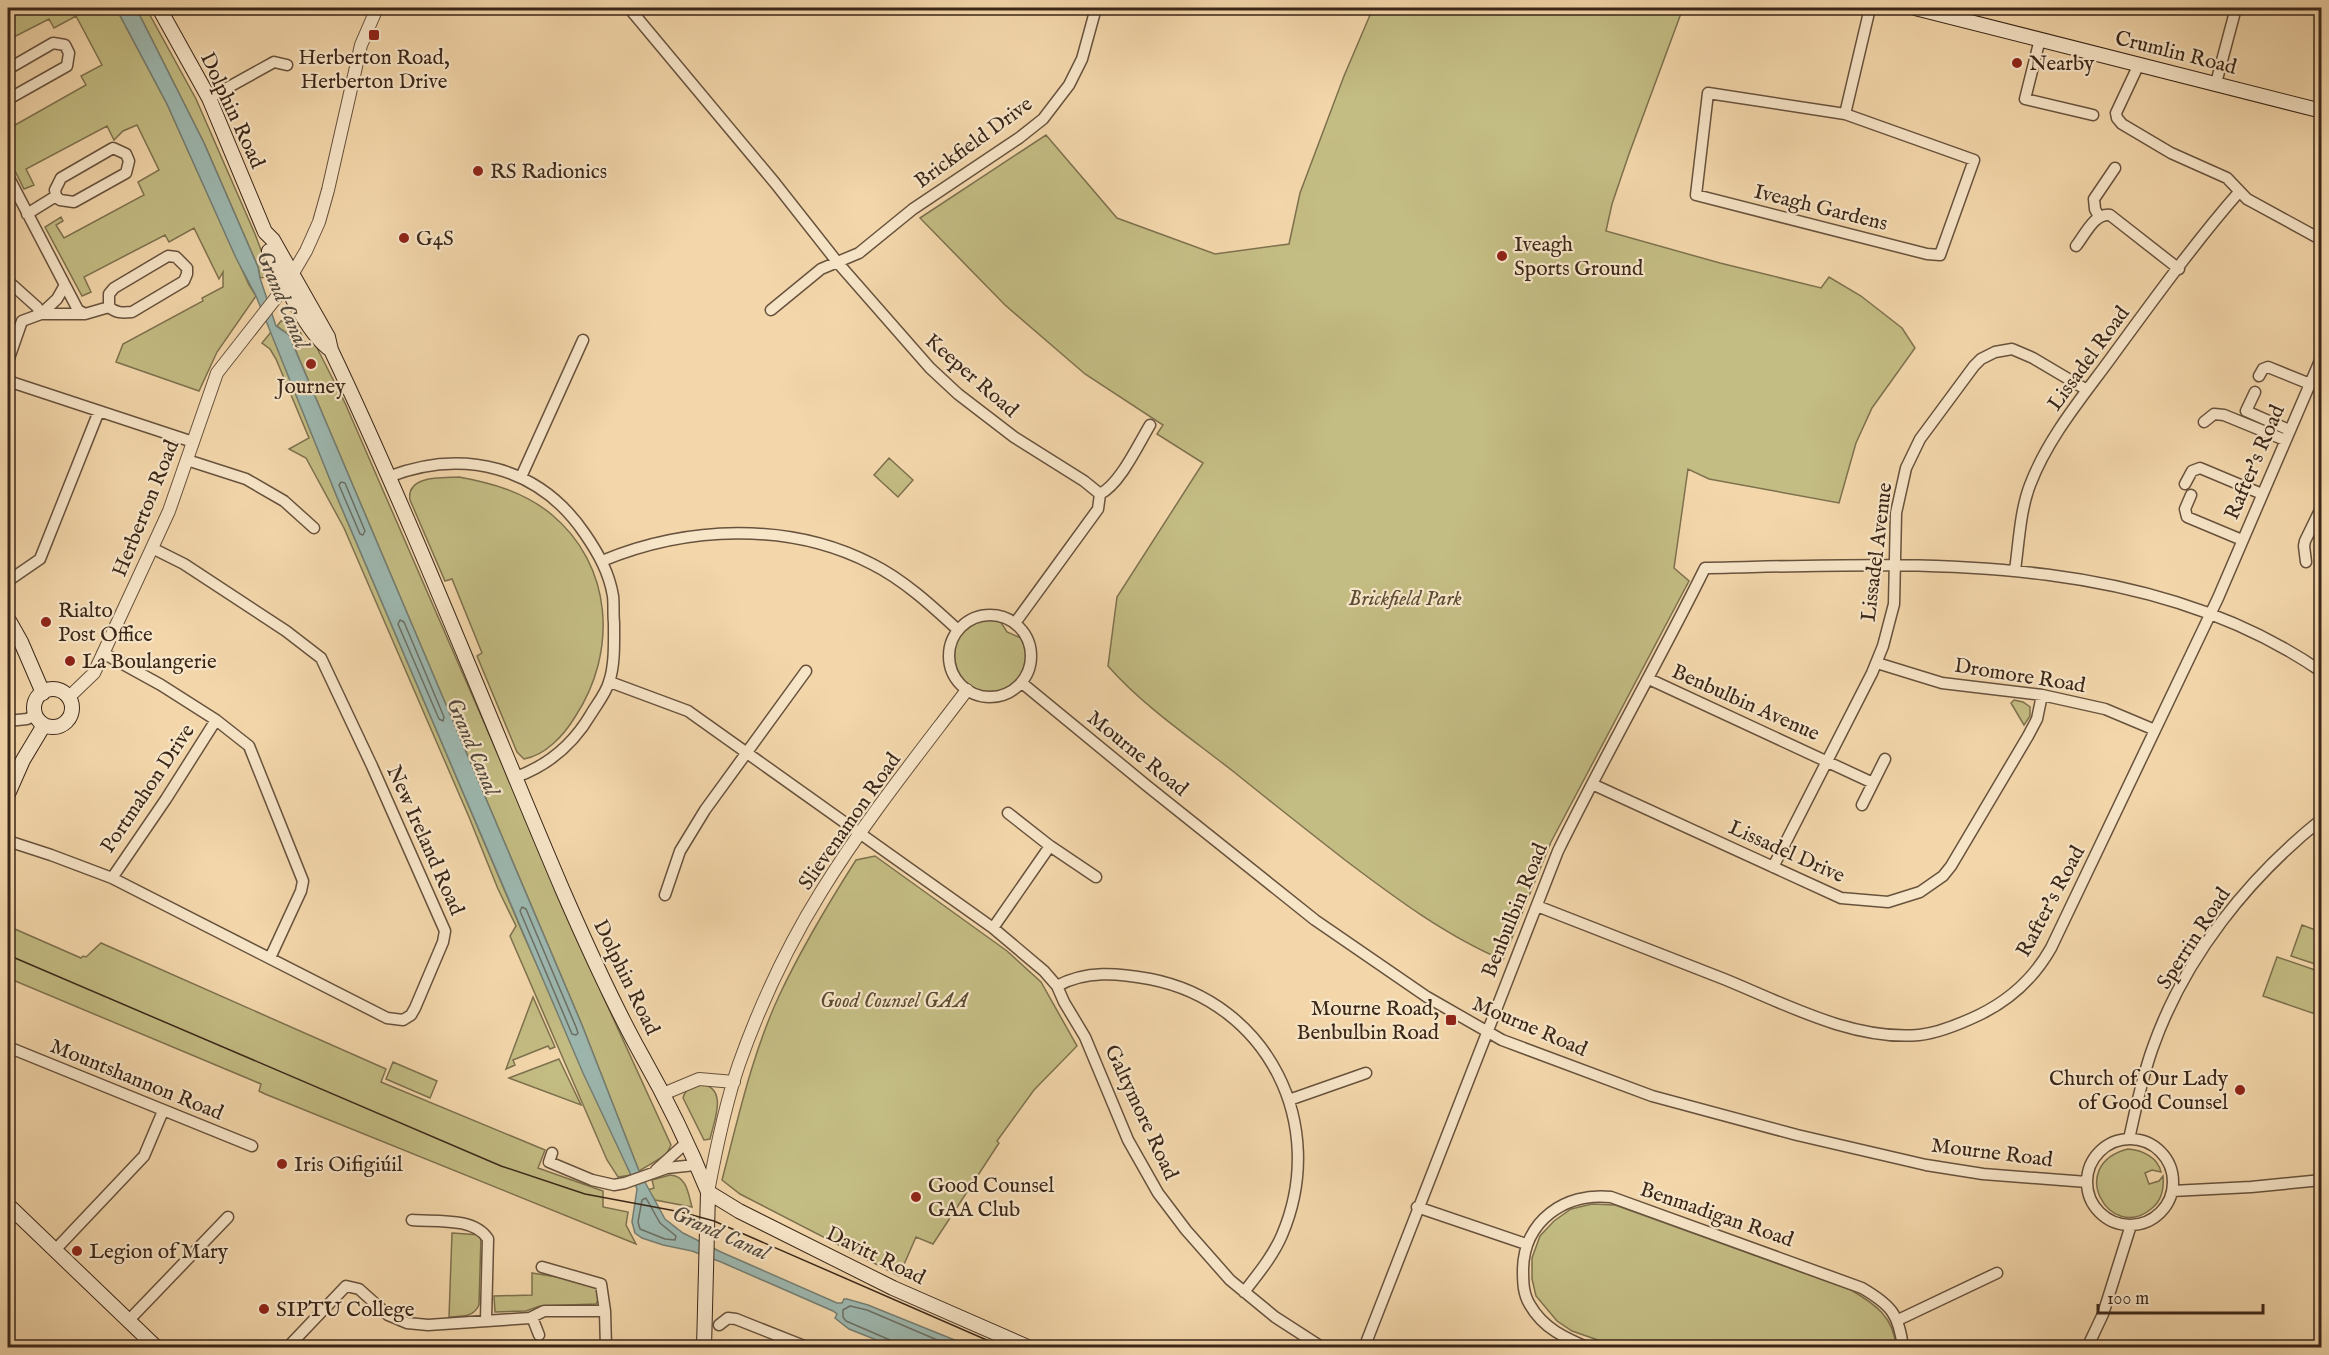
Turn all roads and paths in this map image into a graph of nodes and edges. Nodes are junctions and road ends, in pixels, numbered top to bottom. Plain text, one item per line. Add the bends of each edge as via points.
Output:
1 (159, 8) edge
2 (377, 8) edge
3 (629, 8) edge
4 (1096, 8) edge
5 (1870, 8) edge
6 (1915, 8) edge
7 (2236, 8) edge
8 (2040, 39) junction
9 (287, 64) dead end
10 (2139, 64) junction
11 (8, 69) edge
12 (2216, 83) junction
13 (8, 96) edge
14 (209, 98) junction
15 (2322, 111) edge
16 (1845, 114) junction
17 (2093, 115) dead end
18 (2115, 168) dead end
19 (8, 176) edge
20 (2239, 192) junction
21 (56, 196) junction
22 (27, 214) junction
23 (2099, 217) junction
24 (2322, 240) edge
25 (2076, 246) dead end
26 (838, 263) junction
27 (2179, 269) junction
28 (290, 280) junction
29 (8, 281) edge
30 (65, 285) junction
31 (109, 307) junction
32 (771, 310) dead end
33 (41, 314) junction
34 (85, 314) junction
35 (583, 340) dead end
36 (2322, 356) edge
37 (8, 361) edge
38 (2259, 376) dead end
39 (8, 381) edge
40 (2310, 384) junction
41 (2087, 390) junction
42 (2255, 392) dead end
43 (99, 411) junction
44 (2204, 422) dead end
45 (1150, 425) dead end
46 (2287, 435) junction
47 (193, 442) junction
48 (187, 460) junction
49 (388, 477) junction
50 (521, 477) junction
51 (2185, 484) dead end
52 (1100, 494) junction
53 (2262, 494) junction
54 (2191, 495) dead end
55 (2322, 506) edge
56 (314, 528) dead end
57 (2242, 540) junction
58 (152, 548) junction
59 (602, 561) junction
60 (2306, 562) dead end
61 (1895, 565) junction
62 (2015, 570) junction
63 (8, 581) edge
64 (2210, 614) junction
65 (8, 620) edge
66 (1015, 623) junction
67 (958, 630) junction
68 (103, 653) junction
69 (1877, 663) junction
70 (806, 671) dead end
71 (2322, 672) edge
72 (1649, 680) junction
73 (610, 682) junction
74 (1022, 682) junction
75 (967, 690) junction
76 (43, 693) junction
77 (2042, 695) junction
78 (68, 698) junction
79 (8, 720) edge
80 (40, 720) junction
81 (216, 720) junction
82 (2155, 730) junction
83 (747, 751) junction
84 (1885, 759) dead end
85 (1827, 760) junction
86 (516, 777) junction
87 (1873, 783) junction
88 (1592, 784) junction
89 (8, 794) edge
90 (1862, 805) dead end
91 (1008, 813) dead end
92 (2322, 819) edge
93 (859, 834) junction
94 (8, 841) edge
95 (1050, 846) junction
96 (1773, 867) junction
97 (1096, 877) dead end
98 (112, 878) junction
99 (665, 895) dead end
100 (1537, 906) junction
101 (993, 928) junction
102 (270, 958) junction
103 (1057, 986) junction
104 (1487, 1033) junction
105 (8, 1047) edge
106 (1366, 1073) dead end
107 (734, 1082) junction
108 (663, 1094) junction
109 (1289, 1100) junction
110 (163, 1111) junction
111 (2129, 1139) junction
112 (686, 1143) junction
113 (252, 1146) dead end
114 (552, 1153) dead end
115 (695, 1165) junction
116 (652, 1173) junction
117 (2322, 1180) edge
118 (2087, 1182) junction
119 (2172, 1191) junction
120 (708, 1192) junction
121 (8, 1205) edge
122 (1417, 1208) junction
123 (228, 1217) dead end
124 (412, 1220) dead end
125 (2131, 1225) junction
126 (1526, 1244) junction
127 (55, 1250) junction
128 (542, 1267) dead end
129 (1997, 1273) dead end
130 (1244, 1292) junction
131 (605, 1311) junction
132 (532, 1317) junction
133 (129, 1320) junction
134 (486, 1320) junction
135 (1898, 1320) junction
136 (719, 1324) dead end
137 (539, 1335) dead end
138 (157, 1347) edge
139 (287, 1347) edge
140 (606, 1347) edge
141 (704, 1347) edge
142 (809, 1347) edge
143 (1030, 1347) edge
144 (1323, 1347) edge
145 (1364, 1347) edge
146 (1588, 1347) edge
147 (1903, 1347) edge
148 (2086, 1347) edge

1 - 14 main road, Dolphin Road
2 - 28 street via 361,45 319,222
3 - 26 street, Keeper Road
4 - 26 street, Brickfield Drive via 1078,68 1046,116 913,209 859,253
5 - 16 street
6 - 8 main road, Crumlin Road
7 - 12 street
8 - 10 main road, Crumlin Road
8 - 17 street via 2025,99
9 - 14 street via 274,62
10 - 12 main road, Crumlin Road
10 - 20 street via 2117,118 2149,142 2227,178
11 - 13 street via 53,43 65,45 69,53 67,66
12 - 15 main road, Crumlin Road
14 - 28 main road, Dolphin Road via 265,232 265,242
16 - 16 street, Iveagh Gardens via 1974,160 1940,255 1696,195 1708,93
18 - 23 street via 2094,199
19 - 22 street
20 - 24 street
20 - 27 street, Lissadel Road
21 - 21 street via 61,178 113,148 126,154 126,173 74,202
21 - 22 street
22 - 30 street
23 - 25 street
23 - 27 street via 2110,215
26 - 32 street via 821,269
26 - 52 street, Keeper Road via 904,340 958,394
27 - 41 street, Lissadel Road
28 - 47 street, Herberton Road via 217,373
28 - 49 main road, Dolphin Road via 328,337
29 - 33 street
30 - 33 street
30 - 34 street via 78,310
31 - 31 street via 109,294 114,288 168,256 176,257 187,268 184,281 132,312 122,313
31 - 34 street
33 - 34 street
33 - 37 street via 22,321
35 - 50 street
36 - 40 street, Rafter's Road
38 - 40 street via 2268,367
39 - 43 street
40 - 46 street, Rafter's Road
41 - 61 street, Lissadel Avenue via 2019,351 2003,349 1982,359 1920,439 1906,468 1896,513
41 - 62 street, Lissadel Road via 2051,444 2030,485
42 - 46 street via 2246,411
43 - 47 street
43 - 63 street via 40,559
44 - 46 street via 2214,414 2224,415
45 - 52 street via 1110,488
46 - 53 street, Rafter's Road
47 - 48 street, Herberton Road
48 - 56 street via 246,479 284,501
48 - 58 street, Herberton Road
49 - 50 street via 424,465 464,464 492,466
49 - 86 main road, Dolphin Road
50 - 59 street via 554,498 581,528
51 - 53 street via 2192,471 2200,468
52 - 66 street via 1098,509
53 - 57 street, Rafter's Road
54 - 57 street via 2185,509 2187,517
55 - 60 street via 2305,541
57 - 64 street, Rafter's Road
58 - 68 street, Herberton Road
58 - 102 street, New Ireland Road via 184,564 321,658 445,931 415,1008 403,1020 387,1018
59 - 67 street via 650,544 708,534 765,534 819,544 872,564
59 - 73 street via 613,596
61 - 62 street
61 - 69 street, Lissadel Avenue via 1892,615
61 - 72 street, Benbulbin Road via 1705,567
62 - 64 street via 2115,586
64 - 71 street via 2290,652
64 - 82 street, Rafter's Road
65 - 76 main road
66 - 67 street via 999,616 981,616
66 - 74 street via 1030,647 1030,666
67 - 75 street via 950,647 950,667
68 - 78 street, Herberton Road via 94,673
68 - 81 street
69 - 77 street, Dromore Road via 1942,683
69 - 85 street, Lissadel Avenue
70 - 83 street
72 - 85 street, Benbulbin Avenue
72 - 88 street, Benbulbin Road
73 - 83 street, Galtymore Road via 688,711
73 - 86 street via 567,746 545,764
74 - 75 street via 1000,696 983,696
74 - 104 street, Mourne Road via 1315,920
75 - 93 street, Slievenamon Road
76 - 78 main road via 55,690
76 - 80 main road via 35,705
77 - 82 street, Dromore Road via 2105,709
77 - 96 street, Lissadel Drive via 2037,718 2022,746 1951,866 1934,884 1888,902 1851,900
78 - 80 main road via 72,710 66,721 56,727
79 - 80 street
80 - 89 main road
81 - 98 street, Portmahon Drive
81 - 102 street via 249,746 303,881
82 - 100 street, Rafter's Road via 2043,962 2031,978 1999,1004 1942,1030 1900,1035 1843,1026
83 - 93 street, Galtymore Road
83 - 99 street via 680,851
84 - 87 street
85 - 87 street, Benbulbin Avenue
85 - 96 street, Lissadel Avenue
86 - 108 main road, Dolphin Road via 603,981
87 - 90 street
88 - 96 street, Lissadel Drive
88 - 100 street, Benbulbin Road via 1558,851
91 - 95 street
92 - 111 street, Sperrin Road via 2252,885 2226,916 2181,984 2153,1045
93 - 101 street, Galtymore Road
93 - 107 street, Slievenamon Road via 820,894 784,963
94 - 98 street, New Ireland Road
95 - 97 street
95 - 101 street
98 - 102 street, New Ireland Road
100 - 104 street, Benbulbin Road
101 - 103 street, Galtymore Road
103 - 109 street via 1074,977 1131,975 1191,991 1237,1021 1257,1040
103 - 130 street, Galtymore Road via 1089,1045 1128,1140 1158,1193 1193,1239
104 - 118 street, Mourne Road via 1652,1096 1787,1133 1926,1165
104 - 122 street, Benbulbin Road
105 - 110 street, Mountshannon Road
106 - 109 street
107 - 108 street via 699,1079
107 - 120 street, Slievenamon Road
108 - 112 main road, Dolphin Road
109 - 130 street via 1298,1140 1294,1197 1274,1251
110 - 113 street, Mountshannon Road
110 - 127 street via 144,1156
111 - 118 street via 2103,1149 2091,1163
111 - 119 street via 2150,1144 2159,1152 2172,1174
112 - 115 main road, Dolphin Road
112 - 116 street
114 - 116 street via 549,1162 604,1184 625,1183
115 - 116 street
115 - 120 main road, Dolphin Road
117 - 119 street
118 - 125 street via 2088,1194 2098,1212 2119,1224
119 - 125 street via 2157,1216
120 - 141 main road
120 - 143 main road, Davitt Road via 892,1288
121 - 127 main road
122 - 126 street
122 - 145 street, Benbulbin Road
123 - 133 street
124 - 134 street via 465,1224 483,1231 488,1239
125 - 148 street via 2103,1314
126 - 135 street, Benmadigan Road via 1549,1214 1562,1206 1594,1195 1611,1197 1846,1280 1875,1295
126 - 146 street via 1523,1281 1530,1306 1557,1334
127 - 133 main road
128 - 131 street via 601,1284
129 - 135 street
130 - 144 street, Galtymore Road
131 - 132 street via 544,1311
131 - 140 street
132 - 134 street
132 - 137 street
133 - 138 main road
134 - 139 street via 406,1323 388,1316 359,1289 346,1286
135 - 147 street
136 - 142 street via 728,1318 736,1319

